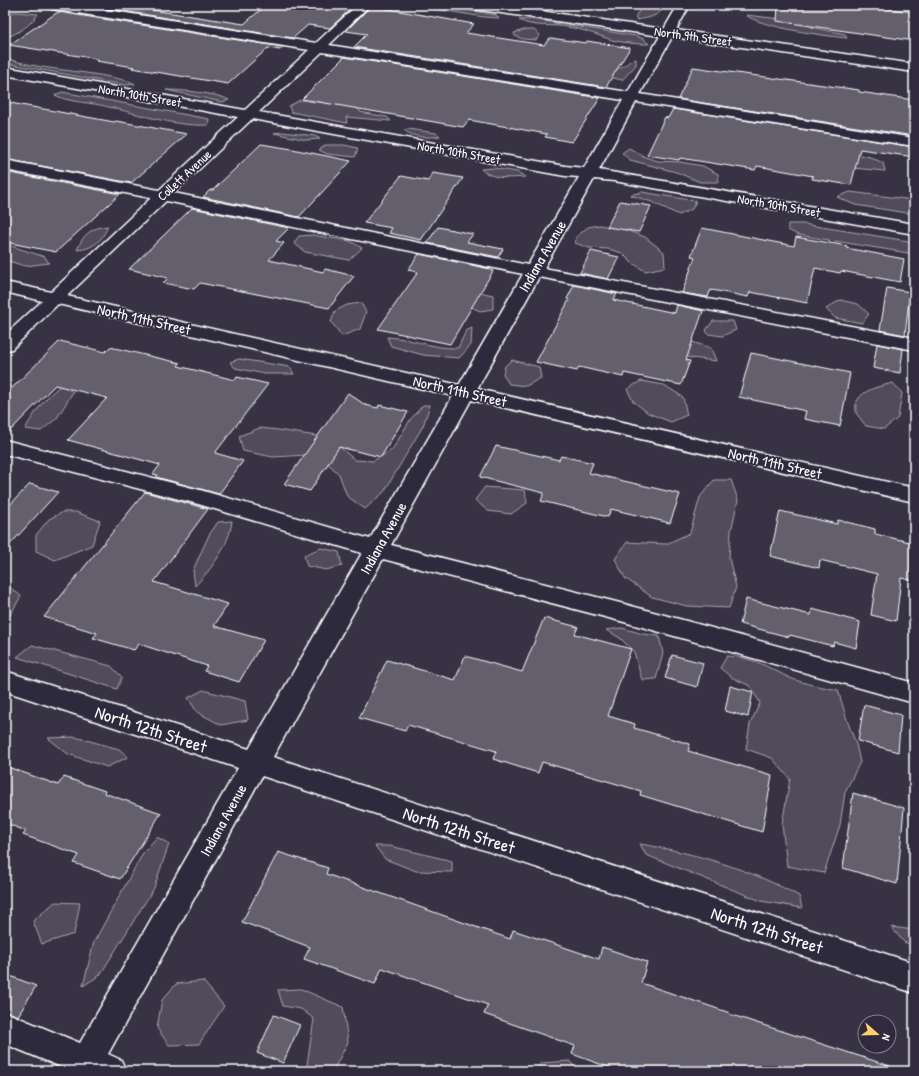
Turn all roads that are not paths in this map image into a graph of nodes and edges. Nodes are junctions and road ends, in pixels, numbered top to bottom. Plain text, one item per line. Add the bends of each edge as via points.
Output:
1 (52, 5) edge
2 (364, 5) edge
3 (473, 5) edge
4 (684, 5) edge
5 (519, 8) edge
6 (669, 33) junction
7 (320, 47) junction
8 (914, 68) edge
9 (5, 71) edge
10 (632, 96) junction
11 (248, 114) junction
12 (914, 142) edge
13 (5, 165) edge
14 (589, 174) junction
15 (163, 195) junction
16 (914, 229) edge
17 (534, 271) junction
18 (5, 287) edge
19 (54, 299) junction
20 (914, 344) edge
21 (5, 345) edge
22 (465, 392) junction
23 (5, 447) edge
24 (914, 495) edge
25 (376, 549) junction
26 (5, 681) edge
27 (914, 693) edge
28 (255, 763) junction
29 (914, 978) edge
30 (5, 1028) edge
31 (92, 1068) edge

1 - 7 street
2 - 7 street, Collett Avenue
3 - 5 street, North 9th Street
4 - 6 street, Indiana Avenue
5 - 6 street, North 9th Street
6 - 8 street, North 9th Street
6 - 10 street, Indiana Avenue
7 - 10 street
7 - 11 street, Collett Avenue
9 - 11 street, North 10th Street
10 - 12 street
10 - 14 street, Indiana Avenue
11 - 14 street, North 10th Street
11 - 15 street, Collett Avenue
13 - 15 street
14 - 16 street, North 10th Street via 614,176
14 - 17 street, Indiana Avenue
15 - 17 street
15 - 19 street, Collett Avenue
17 - 20 street
17 - 22 street, Indiana Avenue
18 - 19 street, North 11th Street
19 - 21 street, Collett Avenue
19 - 22 street, North 11th Street
22 - 24 street, North 11th Street
22 - 25 street, Indiana Avenue
23 - 25 street via 200,497
25 - 27 street via 624,613
25 - 28 street, Indiana Avenue
26 - 28 street, North 12th Street
28 - 29 street, North 12th Street
28 - 31 street, Indiana Avenue
30 - 31 street

